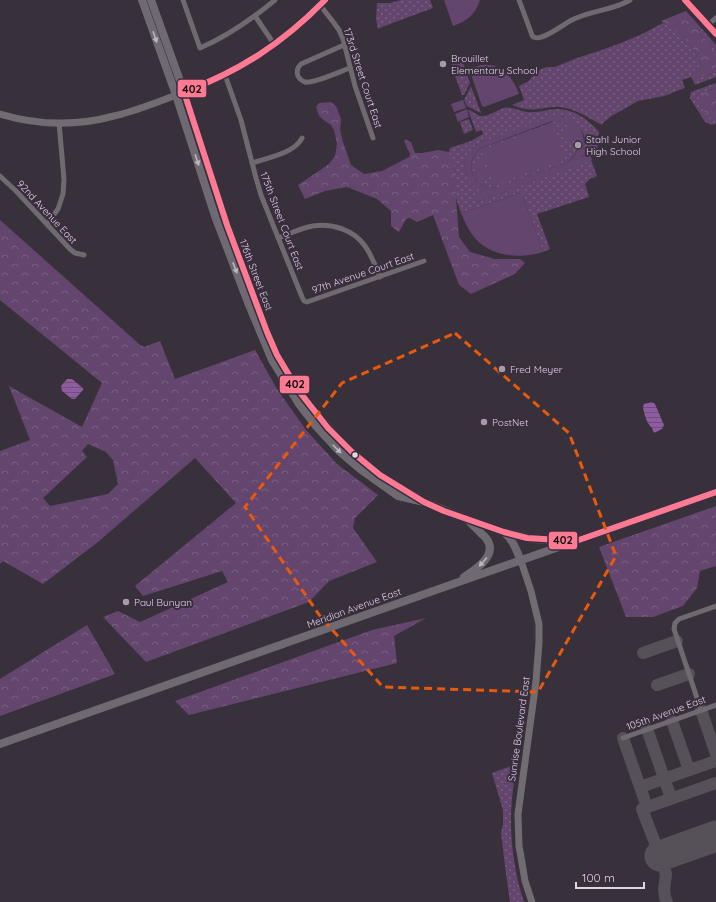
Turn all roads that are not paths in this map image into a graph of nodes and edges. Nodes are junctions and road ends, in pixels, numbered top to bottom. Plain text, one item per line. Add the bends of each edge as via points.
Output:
1 (142, 0) edge
2 (151, 0) edge
3 (190, 0) edge
4 (275, 0) edge
5 (519, 0) edge
6 (630, 0) edge
7 (685, 0) edge
8 (183, 2) edge
9 (323, 2) edge
10 (256, 16) junction
11 (716, 18) edge
12 (708, 25) junction
13 (716, 34) edge
14 (274, 44) junction
15 (344, 45) junction
16 (350, 68) junction
17 (225, 75) junction
18 (180, 94) junction
19 (0, 114) edge
20 (59, 123) junction
21 (302, 138) dead end
22 (373, 138) dead end
23 (252, 163) junction
24 (0, 176) edge
25 (47, 224) junction
26 (278, 238) junction
27 (84, 255) dead end
28 (424, 261) dead end
29 (380, 277) junction
30 (307, 302) joint
31 (360, 469) junction
32 (399, 488) junction
33 (716, 492) edge
34 (424, 502) junction
35 (468, 519) junction
36 (504, 532) junction
37 (576, 541) junction
38 (521, 560) junction
39 (453, 584) junction
40 (716, 606) edge
41 (716, 705) edge
42 (700, 710) junction
43 (623, 738) dead end
44 (0, 744) edge
45 (532, 902) edge

1 -> 18 main road, 176th Street East
2 - 18 main road, 176th Street East
3 - 8 street
4 - 10 street
5 - 6 street via 534,38 549,34 583,15
7 - 12 street
8 - 10 street via 200,48
9 - 14 street
9 - 15 street, 173rd Street Court East via 339,30
10 - 14 street
11 - 12 street
12 - 13 street
14 - 17 street
15 - 16 street, 173rd Street Court East
15 - 16 street via 301,64 298,67 298,75 307,82
16 - 22 street, 173rd Street Court East
17 - 18 street
17 - 23 street, 175th Street Court East via 237,107
18 - 20 street via 131,112 96,121
18 -> 31 main road, 176th Street East via 215,216 272,360 316,426
18 - 32 main road, 176th Street East via 277,355 298,390 341,442
19 - 20 street via 33,122
20 - 25 street via 63,194 58,209
21 - 23 street via 289,150
23 - 26 street, 175th Street Court East via 261,196
24 - 25 street, 92nd Avenue East
25 - 27 street, 92nd Avenue East via 74,253
26 - 29 street via 314,226 341,228 364,246
26 - 30 street, 175th Street Court East via 302,297
28 - 29 street, 97th Avenue Court East
29 - 30 street, 97th Avenue Court East
31 - 32 main road
31 - 34 main road, 176th Street East via 398,496
32 - 34 main road, 176th Street East
33 - 37 main road, Meridian Avenue East
34 - 35 main road, 176th Street East
35 - 36 main road, 176th Street East
35 -> 39 main road via 486,539 490,550 482,563
36 - 37 main road, 176th Street East via 533,539
36 - 38 main road via 513,541
37 - 38 main road, Meridian Avenue East
38 - 39 main road, Meridian Avenue East
38 - 45 street, Sunrise Boulevard East via 539,624 537,668 518,814 519,846 525,881
39 - 44 main road, Meridian Avenue East
40 - 42 street via 679,619 674,625 674,632
41 - 42 street, 105th Avenue East
42 - 43 street, 105th Avenue East

